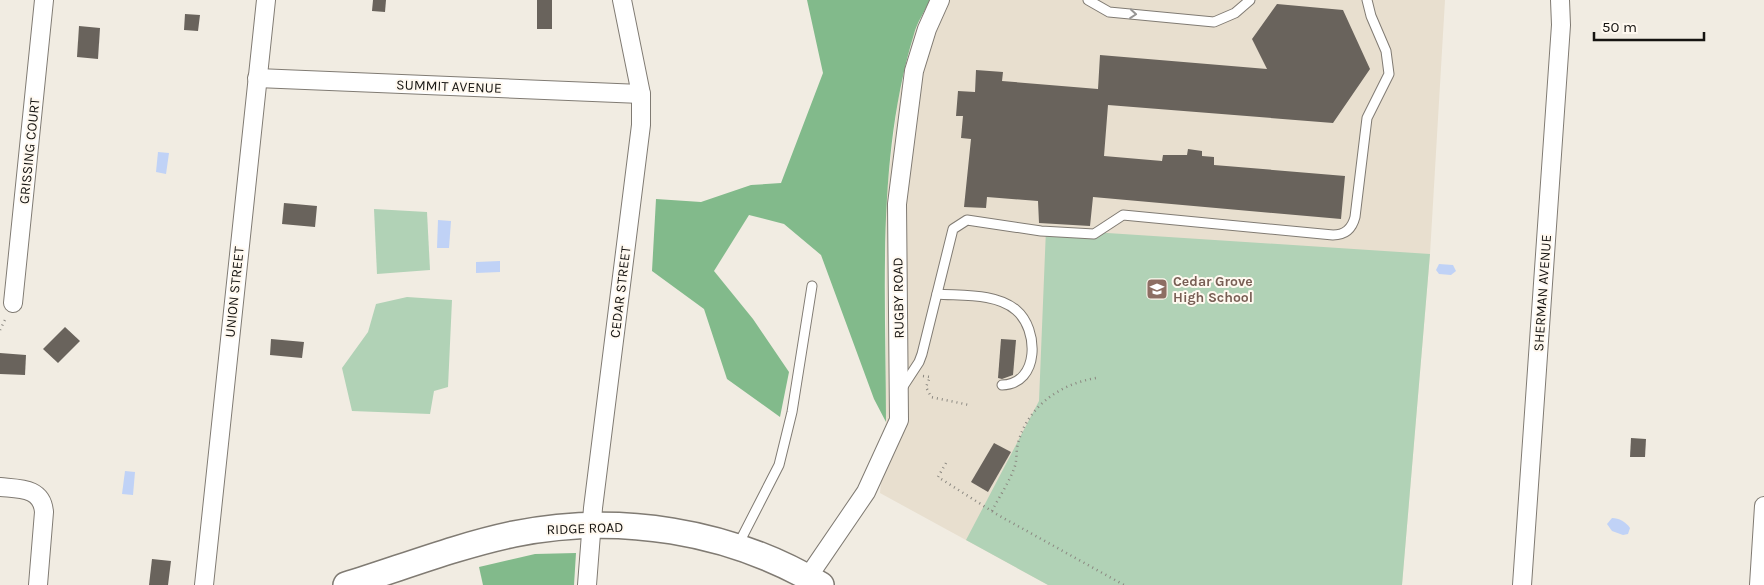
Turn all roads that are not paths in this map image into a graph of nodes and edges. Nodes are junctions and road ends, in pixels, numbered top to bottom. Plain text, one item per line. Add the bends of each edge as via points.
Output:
1 (44, 0) edge
2 (266, 0) edge
3 (622, 0) edge
4 (940, 0) edge
5 (1088, 0) edge
6 (1250, 0) edge
7 (1367, 0) edge
8 (1560, 0) edge
9 (257, 78) junction
10 (641, 94) junction
11 (812, 286) dead end
12 (937, 294) junction
13 (13, 303) dead end
14 (1002, 385) dead end
15 (899, 392) junction
16 (0, 487) edge
17 (1764, 506) edge
18 (592, 525) junction
19 (738, 547) junction
20 (815, 581) edge
21 (38, 585) edge
22 (204, 585) edge
23 (346, 585) edge
24 (587, 585) edge
25 (1522, 585) edge
26 (1759, 585) edge

1 - 13 street, GRISSING COURT
2 - 9 street, UNION STREET
3 - 10 street, CEDAR STREET
4 - 15 street, RUGBY ROAD via 926,29 914,71 897,204
5 -> 6 lane via 1109,12 1214,22 1235,13
7 - 12 lane via 1386,51 1389,74 1367,118 1354,217 1351,228 1346,232 1333,235 1123,216 1094,234 1041,231 967,220 953,229
8 - 25 street, SHERMAN AVENUE via 1561,25
9 - 10 street, SUMMIT AVENUE
9 - 22 street, UNION STREET
10 - 18 street, CEDAR STREET via 641,125
11 - 19 lane via 792,412 779,465
12 - 14 lane via 998,300 1016,310 1024,320 1032,345 1028,371 1021,380
12 - 15 lane via 919,362
15 - 20 street, RUGBY ROAD via 899,420 866,492
16 - 21 street via 30,491 42,502
17 - 26 street
18 - 19 main road, RIDGE ROAD via 666,530
18 - 23 main road, RIDGE ROAD via 512,535
18 - 24 street, CEDAR STREET
19 - 20 main road, RIDGE ROAD

